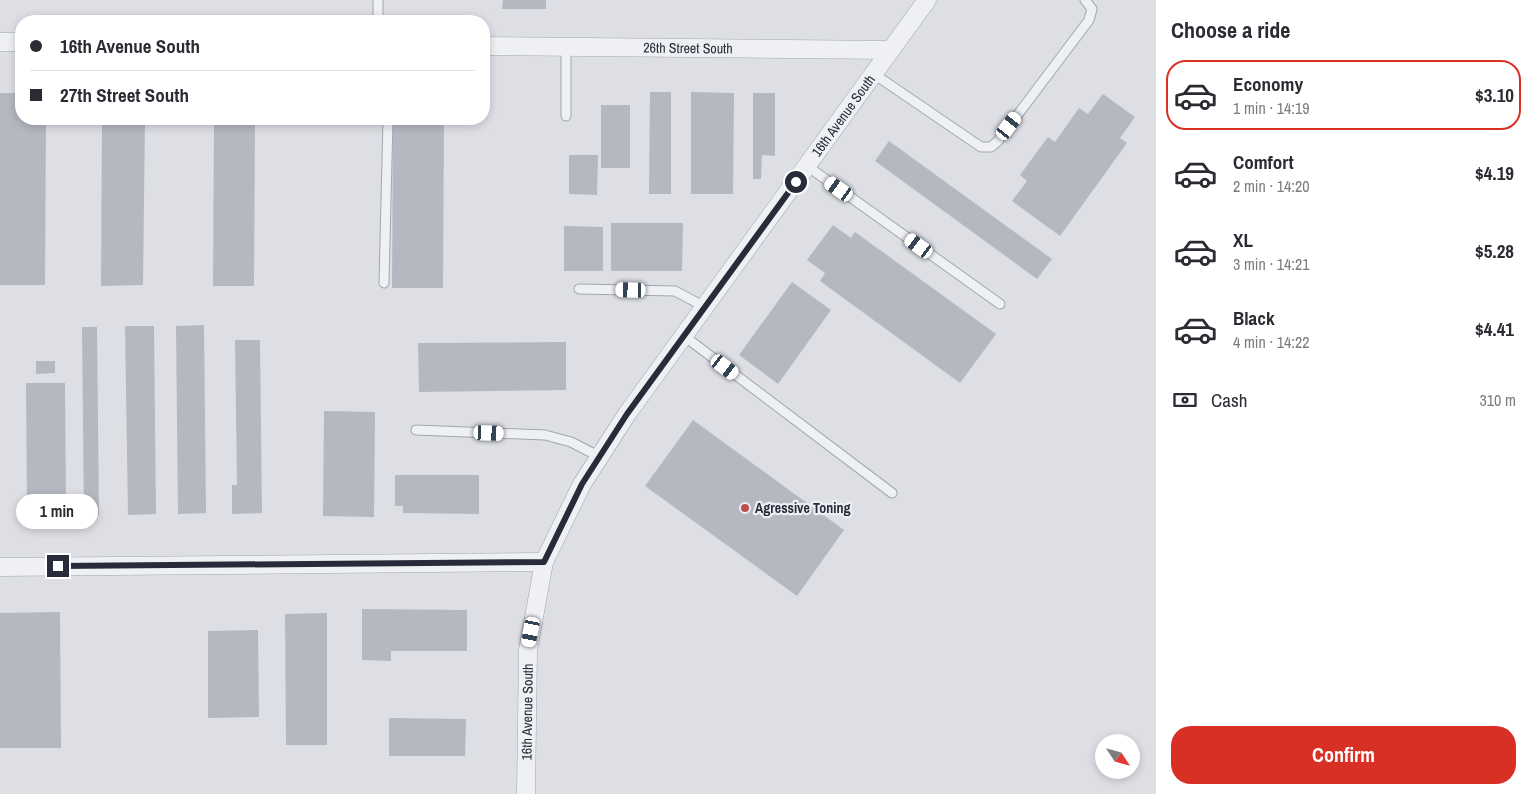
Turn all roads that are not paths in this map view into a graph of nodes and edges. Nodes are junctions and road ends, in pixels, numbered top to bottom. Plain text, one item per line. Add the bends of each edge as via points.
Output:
1 (378, 0) edge
2 (927, 0) edge
3 (1085, 0) edge
4 (378, 15) edge
5 (0, 42) edge
6 (15, 42) edge
7 (490, 46) edge
8 (566, 47) junction
9 (891, 50) junction
10 (874, 74) junction
11 (566, 116) dead end
12 (388, 125) edge
13 (807, 166) junction
14 (384, 282) dead end
15 (579, 289) dead end
16 (1000, 304) dead end
17 (705, 306) junction
18 (684, 336) junction
19 (416, 430) dead end
20 (600, 457) junction
21 (892, 493) dead end
22 (544, 562) junction
23 (0, 567) edge
24 (526, 794) edge

1 - 4 lane
2 - 9 street, 16th Avenue South
3 - 10 lane via 1092,9 1089,20 991,147 981,147
5 - 6 street
7 - 8 street, 26th Street South
8 - 9 street, 26th Street South
8 - 11 lane
9 - 10 street, 16th Avenue South
10 - 13 street, 16th Avenue South
12 - 14 lane
13 - 16 lane
13 - 17 street, 16th Avenue South
15 - 17 lane via 675,291
17 - 18 street, 16th Avenue South
18 - 20 street, 16th Avenue South
18 - 21 lane
19 - 20 lane via 545,435 571,442
20 - 22 street, 16th Avenue South via 582,484
22 - 23 street
22 - 24 street, 16th Avenue South via 528,650

